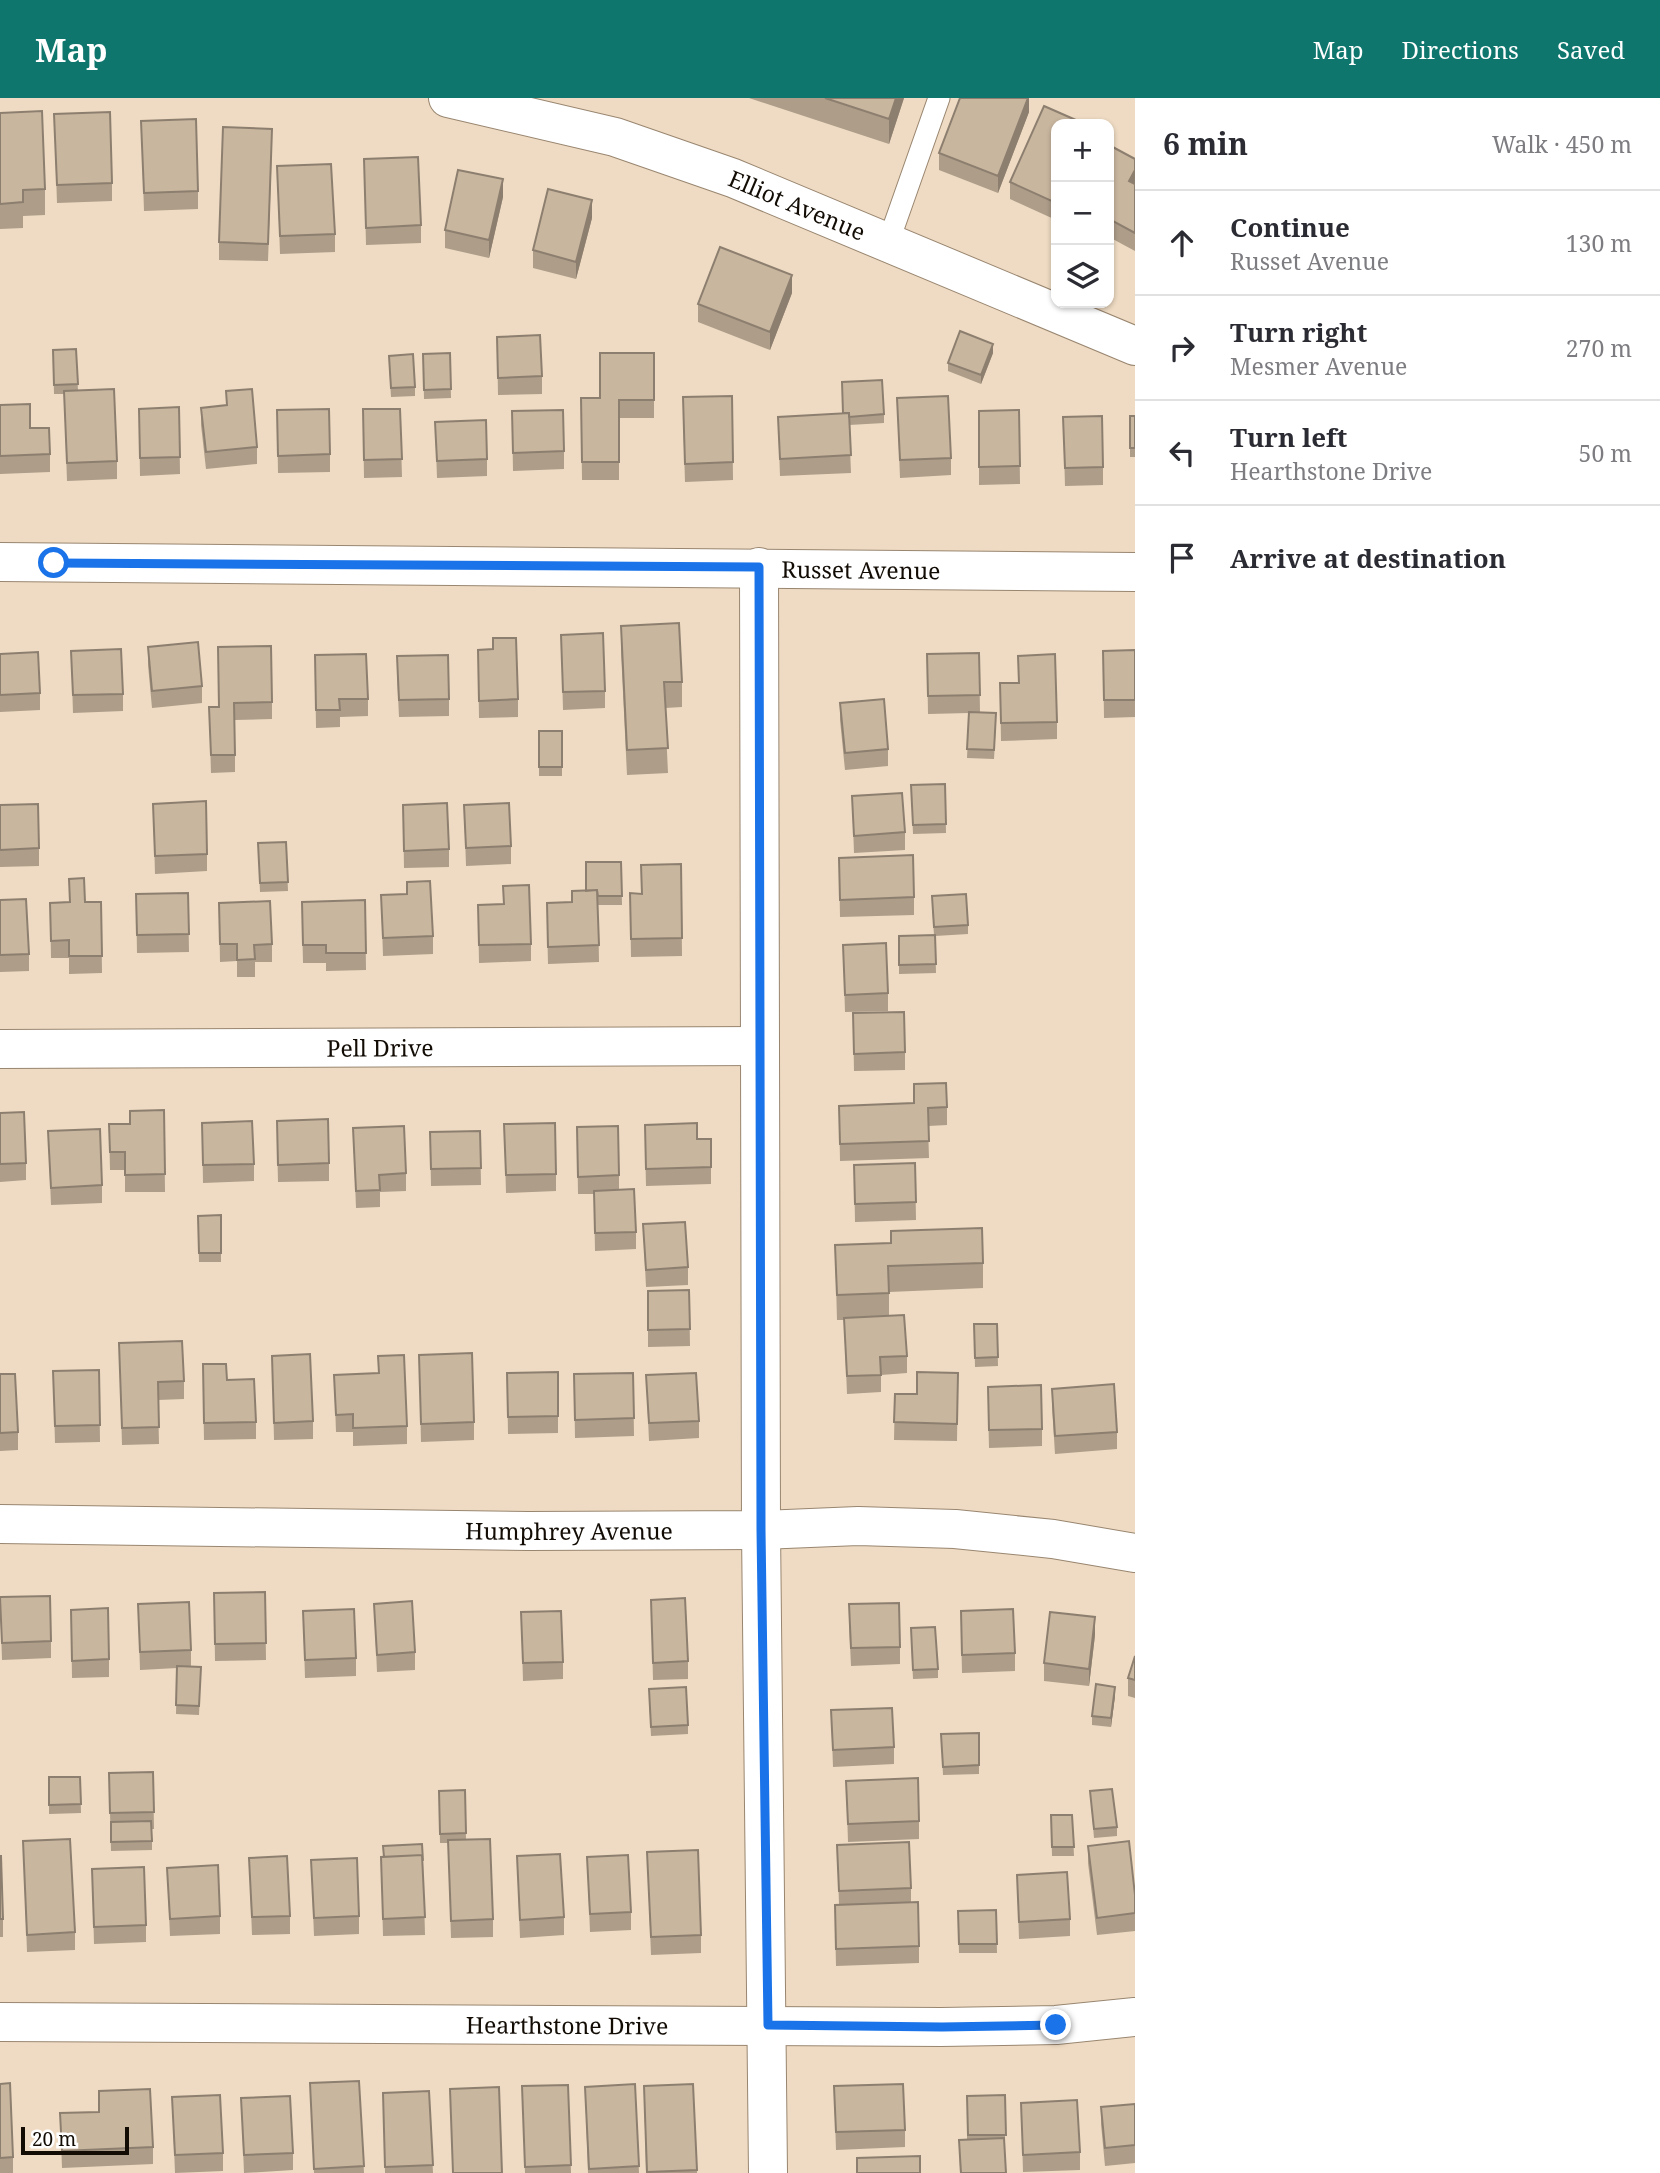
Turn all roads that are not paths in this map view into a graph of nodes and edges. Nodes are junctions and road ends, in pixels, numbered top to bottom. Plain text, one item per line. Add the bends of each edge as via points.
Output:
1 (448, 98) edge
2 (939, 98) edge
3 (888, 243) junction
4 (1135, 346) edge
5 (0, 562) edge
6 (759, 567) junction
7 (1135, 572) edge
8 (760, 1046) junction
9 (0, 1049) edge
10 (0, 1524) edge
11 (761, 1530) junction
12 (1135, 1553) edge
13 (1135, 2017) edge
14 (0, 2022) edge
15 (768, 2025) junction
16 (768, 2173) edge

1 - 3 street, Elliot Avenue via 615,138 733,178
2 - 3 lane
3 - 4 street, Elliot Avenue
5 - 6 street, Russet Avenue
6 - 7 street, Russet Avenue
6 - 8 street
8 - 9 street, Pell Drive
8 - 11 street
10 - 11 street, Humphrey Avenue
11 - 12 street, Humphrey Avenue via 858,1526 956,1529
11 - 15 street
13 - 15 street, Hearthstone Drive via 1056,2025
14 - 15 street, Hearthstone Drive
15 - 16 street

